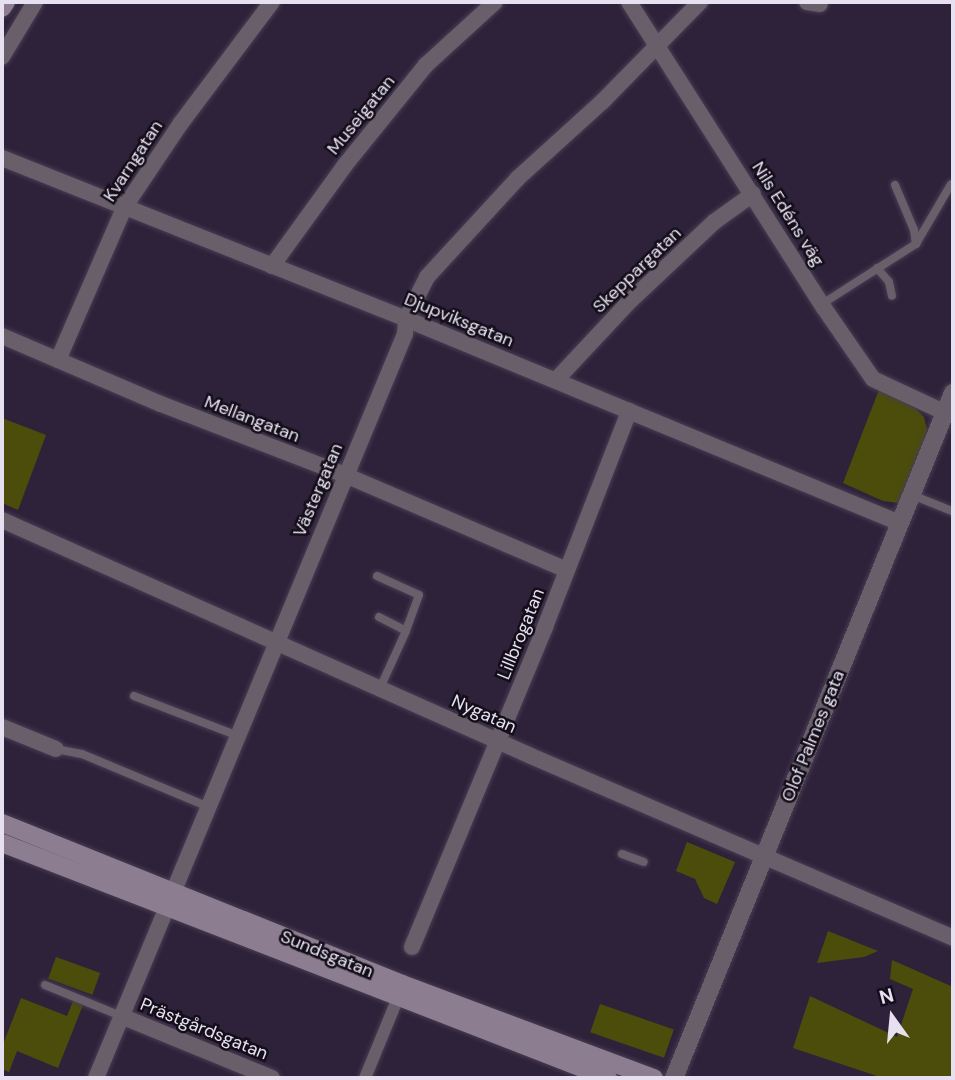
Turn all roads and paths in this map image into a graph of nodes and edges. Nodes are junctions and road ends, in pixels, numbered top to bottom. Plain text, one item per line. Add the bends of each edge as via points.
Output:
1 (6, 2) edge
2 (35, 2) edge
3 (272, 2) edge
4 (495, 2) edge
5 (629, 2) edge
6 (700, 2) edge
7 (2, 8) edge
8 (659, 45) junction
9 (2, 57) edge
10 (2, 158) edge
11 (951, 184) dead end
12 (895, 185) dead end
13 (753, 194) junction
14 (124, 208) junction
15 (916, 244) junction
16 (272, 266) junction
17 (877, 268) junction
18 (892, 296) dead end
19 (822, 304) junction
20 (406, 319) junction
21 (2, 336) edge
22 (58, 360) junction
23 (556, 380) junction
24 (953, 393) edge
25 (629, 411) junction
26 (946, 413) junction
27 (345, 474) junction
28 (912, 495) junction
29 (952, 511) edge
30 (2, 520) edge
31 (900, 523) junction
32 (567, 570) junction
33 (377, 576) dead end
34 (379, 617) dead end
35 (406, 631) junction
36 (276, 641) junction
37 (380, 688) junction
38 (134, 696) dead end
39 (2, 727) edge
40 (238, 736) junction
41 (497, 741) junction
42 (55, 749) joint
43 (209, 807) junction
44 (2, 823) edge
45 (2, 843) edge
46 (622, 854) dead end
47 (763, 856) junction
48 (644, 862) dead end
49 (170, 900) junction
50 (953, 939) edge
51 (412, 947) dead end
52 (45, 985) dead end
53 (395, 1005) dead end
54 (121, 1016) junction
55 (96, 1078) edge
56 (272, 1078) edge
57 (365, 1078) edge
58 (608, 1078) edge
59 (654, 1078) edge
60 (674, 1078) edge

1 - 7 main road
2 - 9 street
3 - 14 street, Kvarngatan
4 - 16 street, Museigatan via 426,65
5 - 8 street, Nils Edéns väg
6 - 8 street, Västergatan
8 - 13 street, Nils Edéns väg
8 - 20 street, Västergatan via 519,178 427,277
10 - 14 street, Djupviksgatan
11 - 15 lane
12 - 15 lane
13 - 19 street, Nils Edéns väg
13 - 23 street, Skeppargatan via 714,222
14 - 16 street, Djupviksgatan
14 - 22 street, Kvarngatan
15 - 17 lane
16 - 20 street, Djupviksgatan
17 - 18 lane via 889,282
17 - 19 lane
19 - 26 street, Nils Edéns väg via 873,379
20 - 23 street, Djupviksgatan
20 - 27 street, Västergatan via 405,334
21 - 22 street, Mellangatan
22 - 27 street, Mellangatan
23 - 25 street, Djupviksgatan
24 - 26 street, Olof Palmes gata
25 - 31 street, Djupviksgatan
25 - 32 street, Lillbrogatan
26 - 28 street, Olof Palmes gata
27 - 32 street, Mellangatan
27 - 36 street, Västergatan
28 - 29 lane
28 - 31 street, Olof Palmes gata
30 - 36 street, Nygatan
31 - 47 street, Olof Palmes gata
32 - 41 street, Lillbrogatan
33 - 35 lane via 419,595
34 - 35 lane
35 - 37 lane
36 - 37 street, Nygatan
36 - 40 street, Västergatan
37 - 41 street, Nygatan
38 - 40 lane
39 - 42 street
40 - 43 street, Västergatan
41 - 47 street, Nygatan
41 - 51 street, Lillbrogatan
42 - 43 lane via 82,754
43 - 49 street, Västergatan
44 - 49 main road, Sundsgatan
45 - 49 main road, Sundsgatan
46 - 48 lane
47 - 50 street, Nygatan
47 - 60 street, Olof Palmes gata
49 - 54 street, Västergatan
49 - 58 main road, Sundsgatan
49 - 59 main road, Sundsgatan
52 - 54 lane
53 - 57 street
54 - 55 street, Västergatan
54 - 56 street, Prästgårdsgatan

